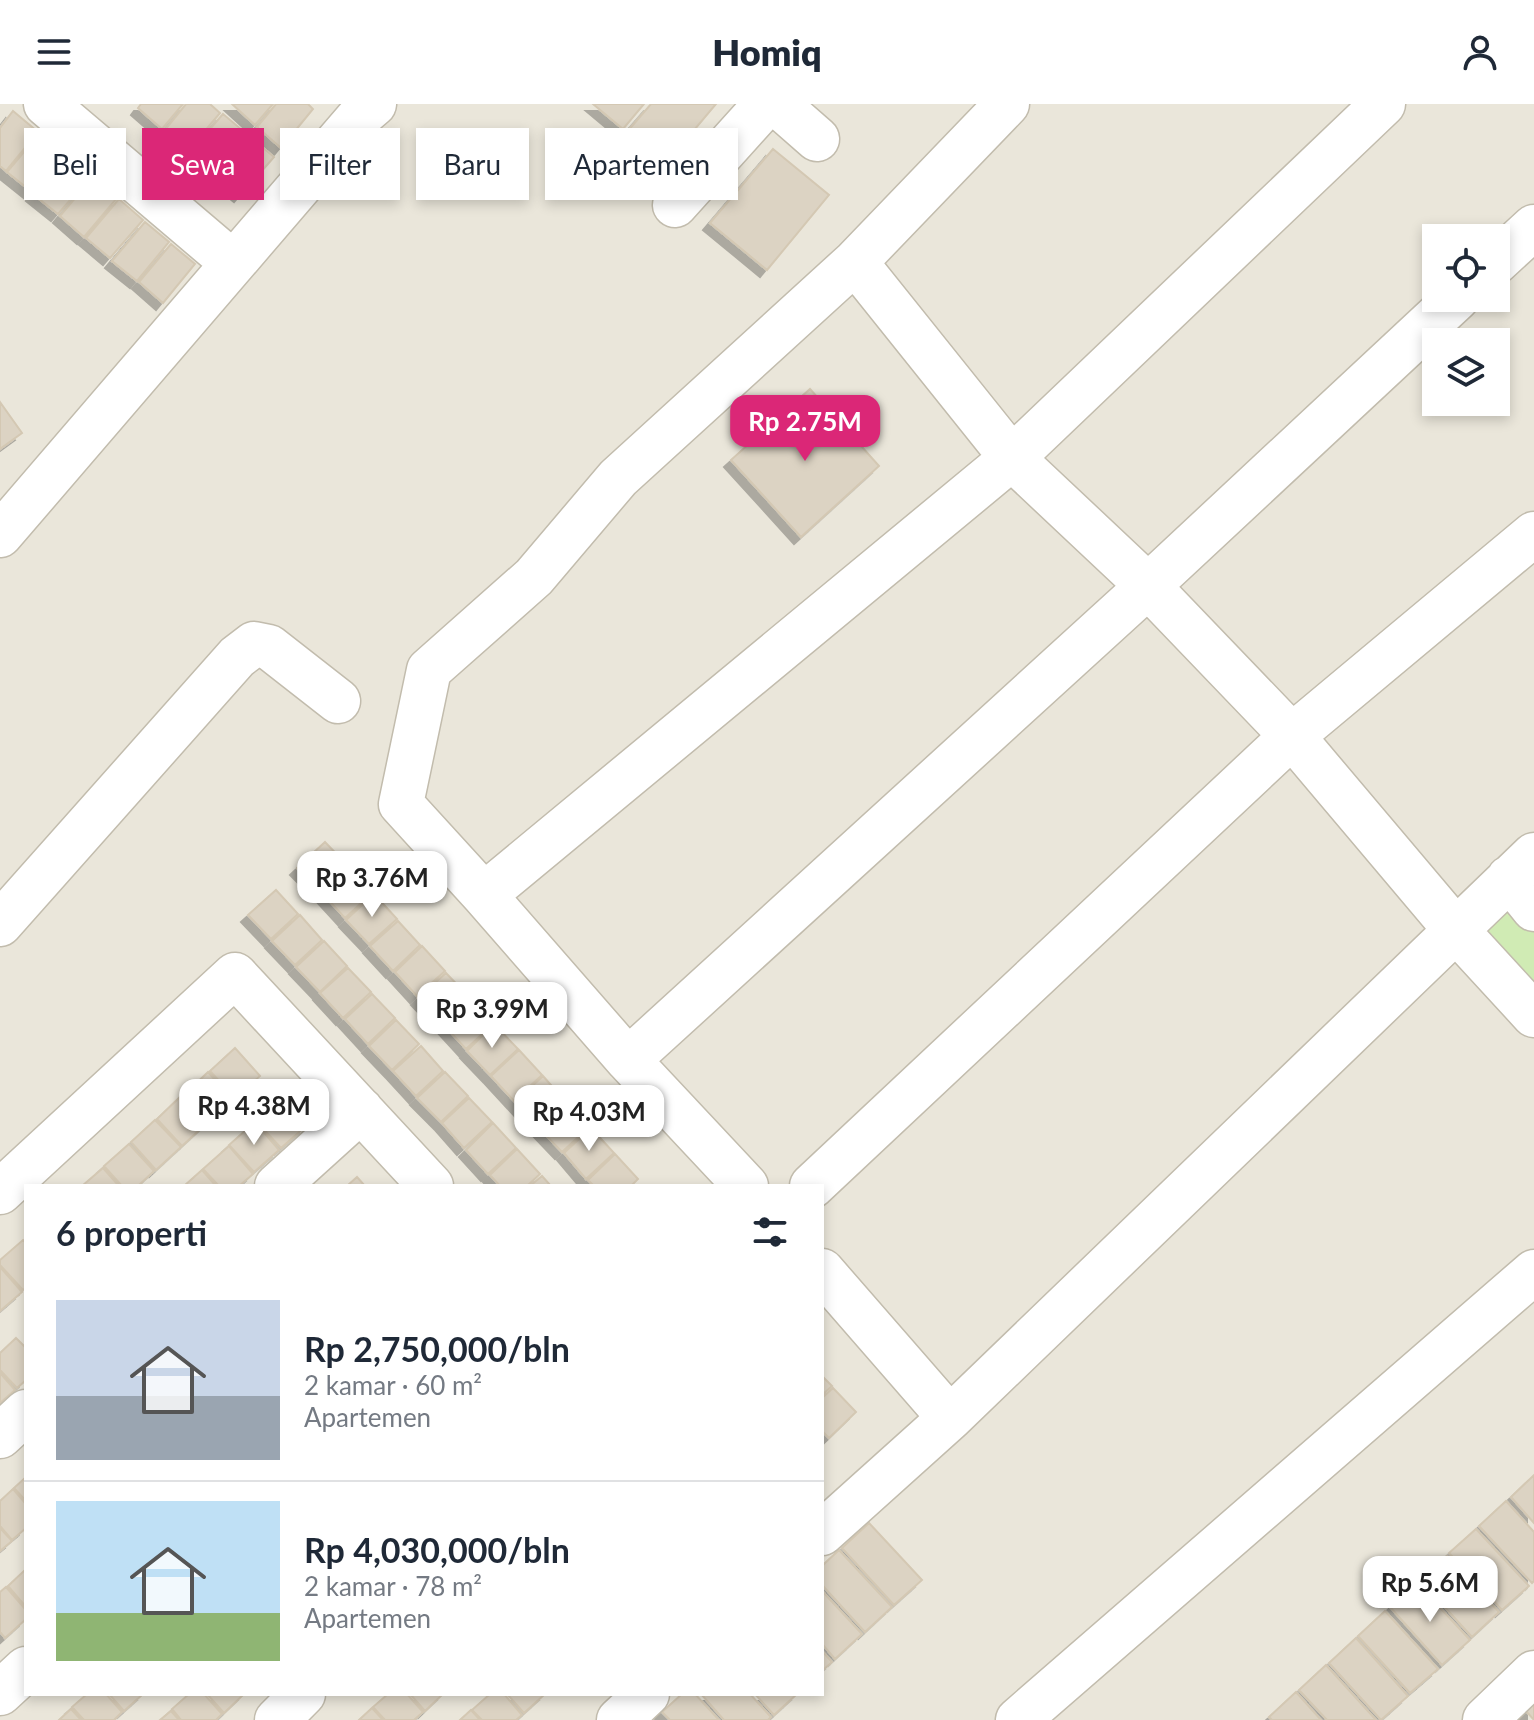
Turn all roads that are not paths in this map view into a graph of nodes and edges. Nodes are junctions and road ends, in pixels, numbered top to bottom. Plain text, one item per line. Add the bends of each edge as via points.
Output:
1 (46, 104) edge
2 (766, 104) edge
3 (777, 104) edge
4 (1007, 104) edge
5 (1383, 104) edge
6 (360, 108) edge
7 (817, 139) dead end
8 (675, 205) dead end
9 (1534, 227) edge
10 (1510, 249) edge
11 (855, 262) junction
12 (233, 263) junction
13 (1442, 312) edge
14 (1012, 458) junction
15 (1534, 534) edge
16 (0, 535) edge
17 (1148, 586) junction
18 (338, 701) dead end
19 (1292, 736) junction
20 (1526, 881) edge
21 (484, 895) junction
22 (0, 924) edge
23 (1455, 929) junction
24 (1534, 1015) edge
25 (628, 1060) junction
26 (361, 1110) junction
27 (279, 1184) edge
28 (429, 1184) edge
29 (744, 1184) edge
30 (814, 1184) edge
31 (0, 1192) edge
32 (1534, 1272) edge
33 (824, 1273) edge
34 (24, 1414) edge
35 (950, 1418) junction
36 (0, 1436) edge
37 (824, 1531) edge
38 (24, 1671) edge
39 (1534, 1673) edge
40 (0, 1693) edge
41 (301, 1696) edge
42 (645, 1696) edge
43 (1033, 1715) edge
44 (277, 1720) edge
45 (619, 1720) edge
46 (1485, 1720) edge

1 - 12 street
2 - 8 street
3 - 7 street
4 - 11 street
5 - 14 street
6 - 12 street
9 - 10 street
11 - 14 street
11 - 21 street via 618,478 534,577 429,670 401,804
12 - 16 street
13 - 17 street
14 - 17 street
14 - 21 street
15 - 19 street
17 - 19 street
17 - 25 street
18 - 22 street via 269,647 254,644
19 - 23 street
19 - 30 street
20 - 23 street
21 - 25 street
23 - 24 street
23 - 35 street
25 - 29 street
26 - 27 street
26 - 28 street
26 - 31 street via 235,975
32 - 43 street
33 - 35 street
34 - 36 street
35 - 37 street
38 - 40 street
39 - 46 street
41 - 44 street
42 - 45 street

